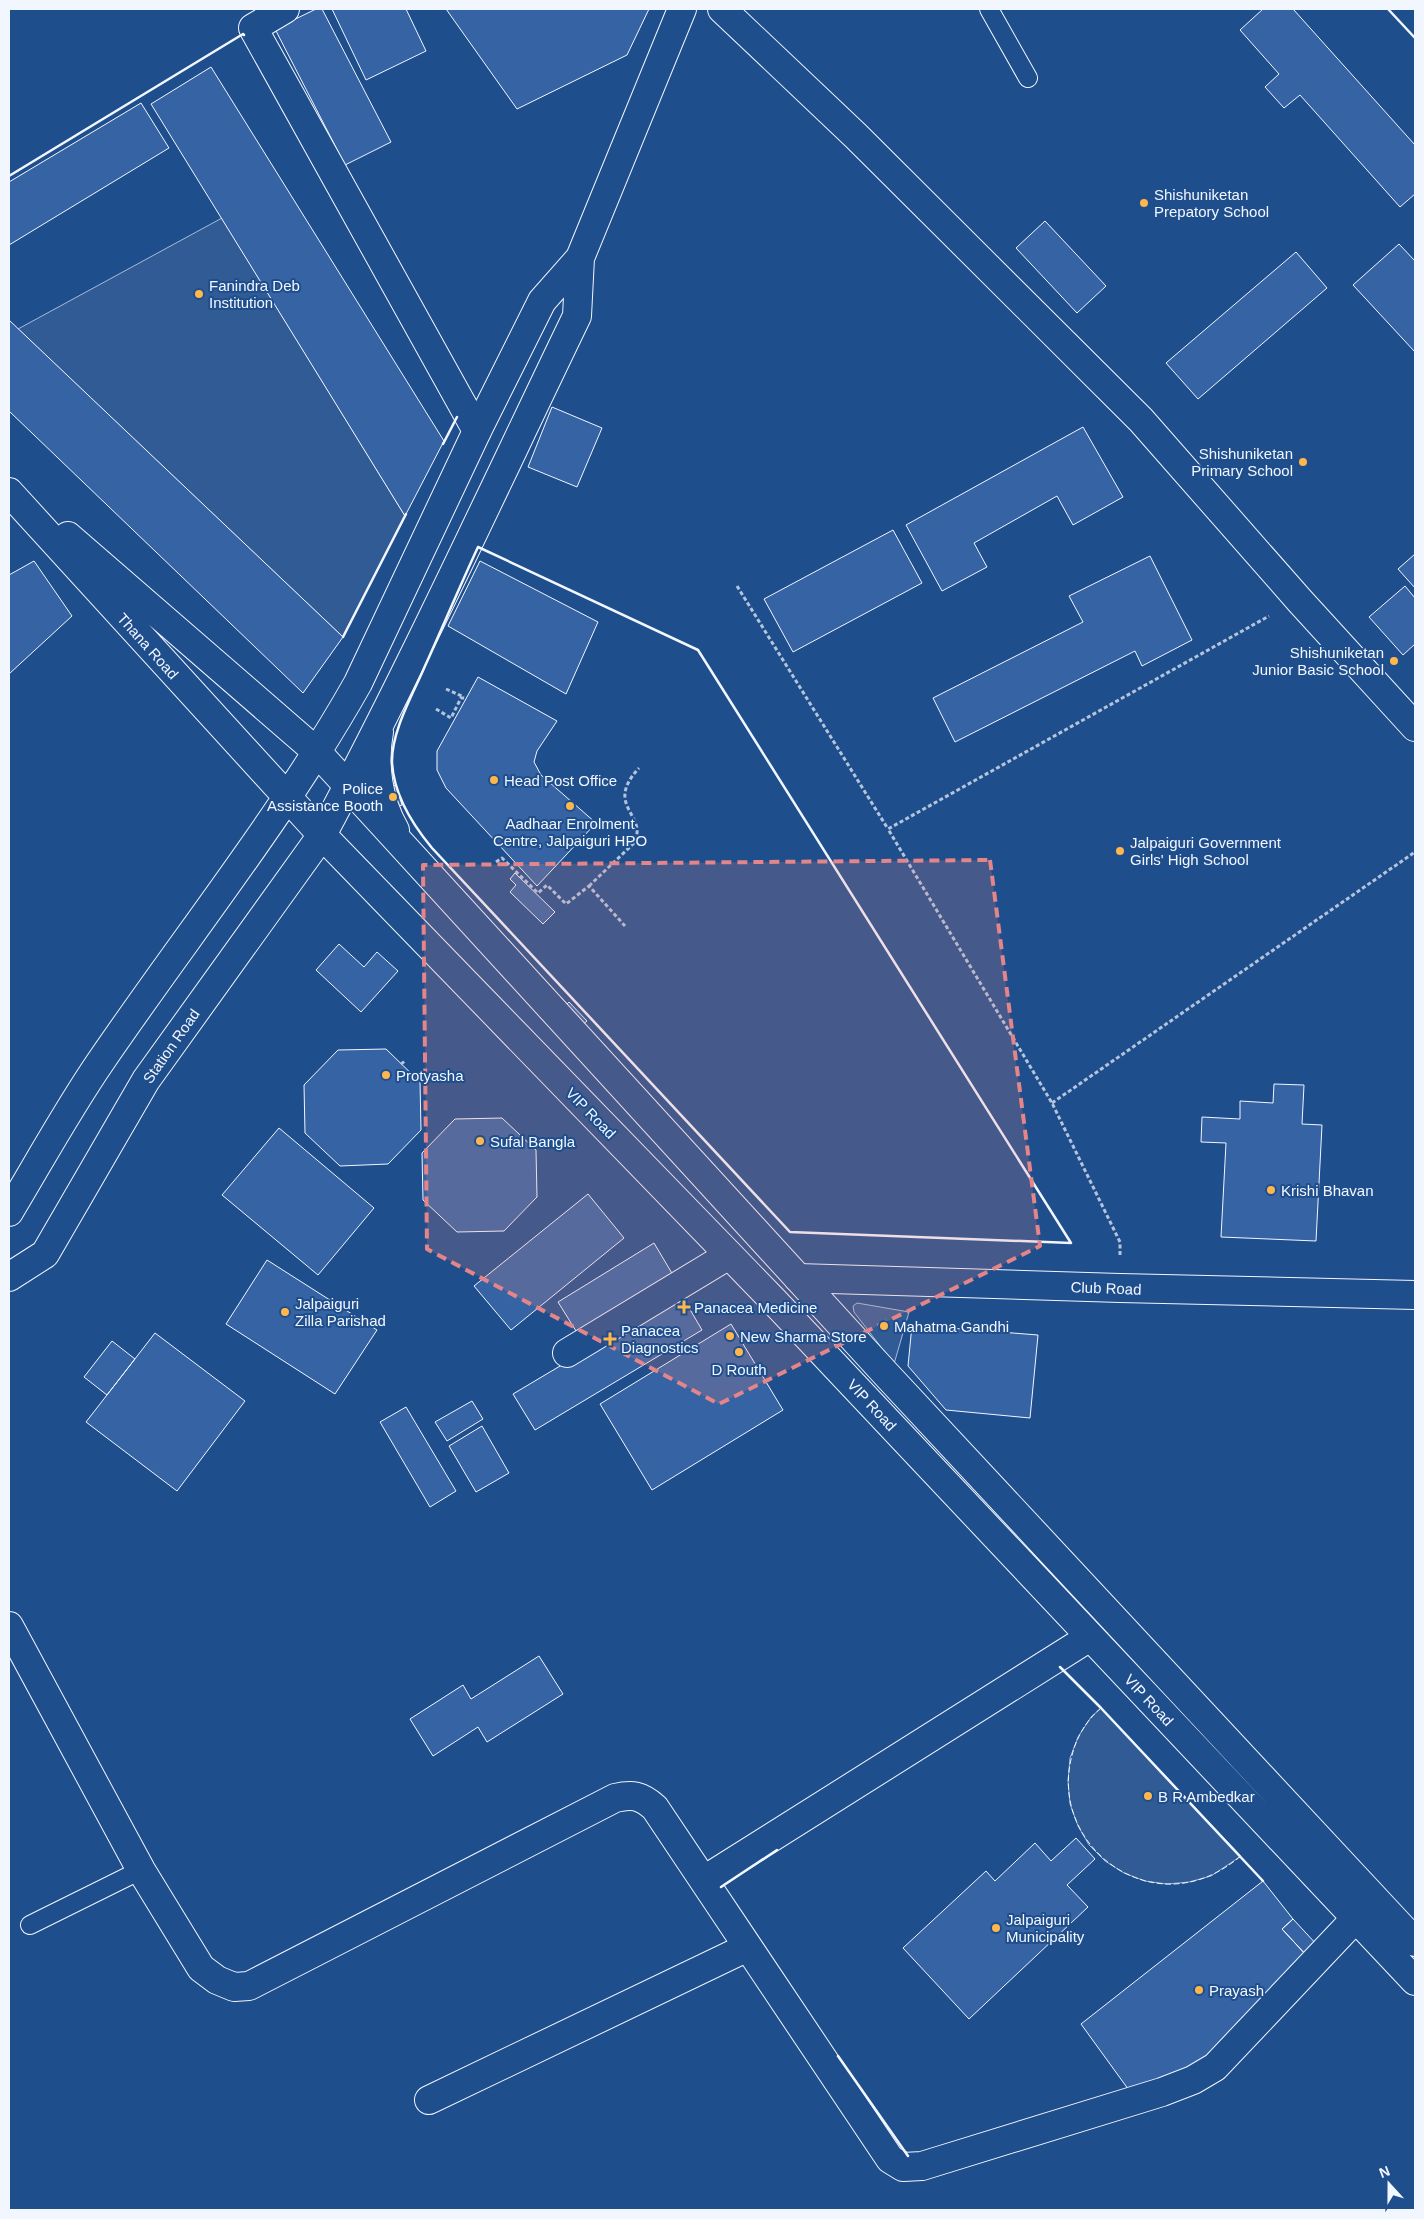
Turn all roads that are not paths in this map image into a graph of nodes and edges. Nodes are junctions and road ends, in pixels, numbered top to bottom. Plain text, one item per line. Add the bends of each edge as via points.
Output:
1 (285, 9) edge
2 (682, 9) edge
3 (722, 9) edge
4 (989, 9) edge
5 (1028, 78) dead end
6 (580, 258) junction
7 (477, 431) junction
8 (9, 484) edge
9 (9, 492) edge
10 (345, 706) junction
11 (279, 718) junction
12 (380, 723) junction
13 (1415, 727) edge
14 (317, 752) junction
15 (253, 760) junction
16 (346, 787) junction
17 (294, 788) junction
18 (263, 834) junction
19 (322, 835) junction
20 (349, 862) junction
21 (295, 872) junction
22 (425, 872) junction
23 (9, 1212) edge
24 (729, 1255) junction
25 (9, 1277) edge
26 (798, 1278) junction
27 (1415, 1295) edge
28 (773, 1300) junction
29 (567, 1353) dead end
30 (9, 1626) edge
31 (1090, 1637) junction
32 (141, 1870) junction
33 (704, 1880) junction
34 (1356, 1918) junction
35 (30, 1925) dead end
36 (1415, 1942) edge
37 (748, 1947) junction
38 (1415, 1981) edge
39 (429, 2100) dead end

1 - 7 street via 253,28
2 - 6 street
3 - 13 street via 856,136 1141,420
4 - 5 lane
6 - 7 street via 542,301
6 - 12 street, Station Road via 578,316
7 - 10 street
8 - 11 street, Thana Road
9 - 15 street, Thana Road
10 - 11 street via 337,717 313,729 289,726
10 - 14 street
11 - 14 street, Thana Road
12 - 16 street, Station Road
12 - 22 street via 376,746 380,791 405,848
14 - 16 street, Thana Road
14 - 17 street
15 - 17 street, Thana Road
15 - 18 street via 265,801
16 - 19 street, Station Road
16 - 22 street, VIP Road
17 - 18 street
17 - 19 street, Thana Road
18 - 23 street via 100,1062
19 - 20 street, VIP Road
19 - 21 street, Station Road
20 - 21 street via 336,857 311,859
20 - 24 street, VIP Road
21 - 25 street, Station Road via 146,1080 45,1254
22 - 26 street, VIP Road
24 - 28 street, VIP Road
24 - 29 street
26 - 27 street, Club Road
26 - 28 street
26 - 36 street, VIP Road
28 - 31 street, VIP Road
30 - 32 street
31 - 33 street
31 - 34 street, VIP Road
32 - 33 street via 201,1968 216,1980 234,1987 249,1986 615,1798 631,1794 644,1798 655,1808
32 - 35 lane
33 - 37 street
34 - 37 street via 1215,2067 1193,2080 1123,2105 912,2167 903,2167 890,2159
34 - 38 street, VIP Road
37 - 39 street

